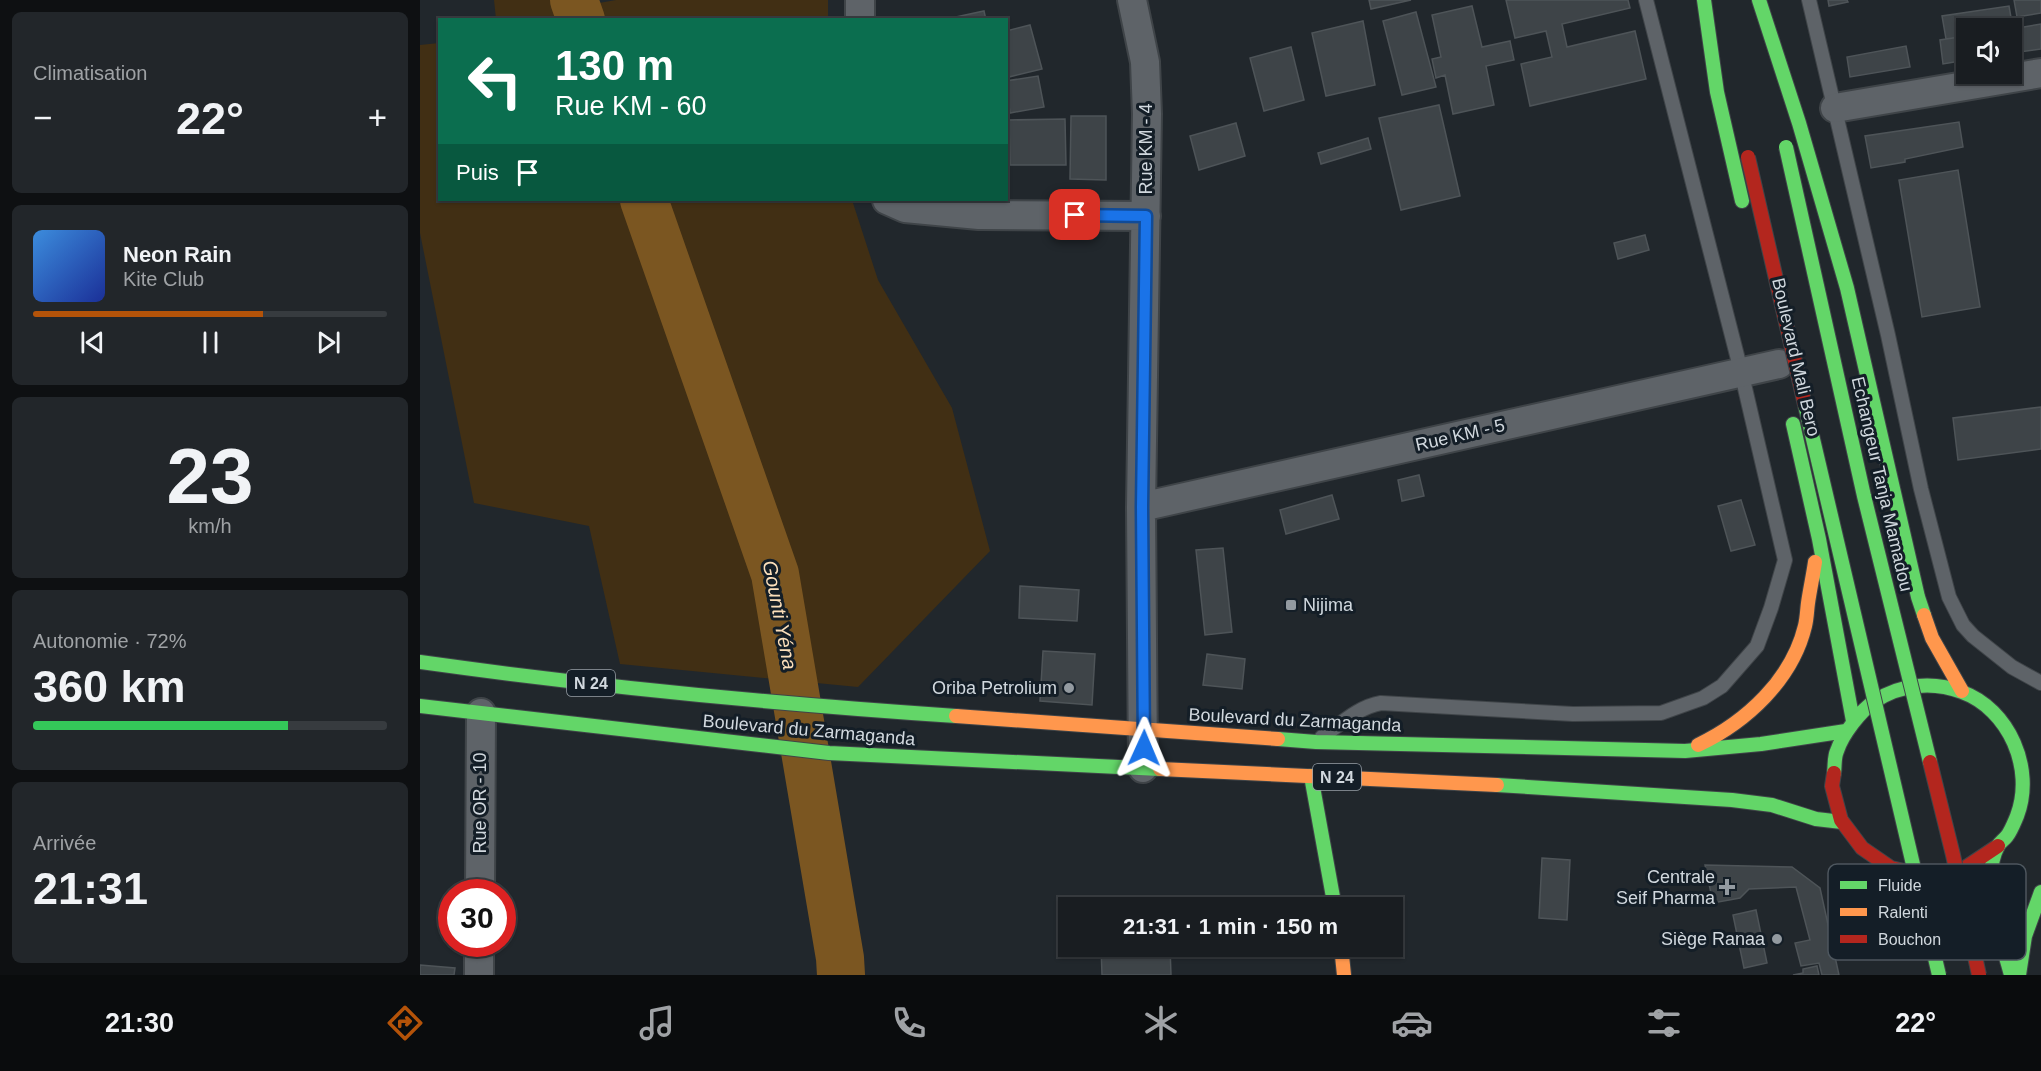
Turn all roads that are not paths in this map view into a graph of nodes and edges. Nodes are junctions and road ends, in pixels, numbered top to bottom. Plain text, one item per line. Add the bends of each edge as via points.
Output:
1 (860, 0) edge
2 (1132, 0) edge
3 (1646, 0) edge
4 (1758, 0) edge
5 (1809, 0) edge
6 (1705, 3) edge
7 (860, 18) edge
8 (2041, 72) edge
9 (1777, 102) dead end
10 (1835, 108) junction
11 (1736, 114) dead end
12 (1785, 141) dead end
13 (1747, 152) dead end
14 (889, 201) edge
15 (1744, 213) dead end
16 (1146, 216) junction
17 (1861, 286) junction
18 (1779, 364) dead end
19 (1741, 371) junction
20 (1790, 411) dead end
21 (1142, 507) junction
22 (1819, 539) junction
23 (420, 662) edge
24 (2041, 683) edge
25 (1962, 691) junction
26 (420, 706) edge
27 (481, 713) junction
28 (2003, 722) junction
29 (1849, 726) junction
30 (1144, 728) junction
31 (2025, 729) dead end
32 (1316, 742) junction
33 (1685, 751) junction
34 (1143, 768) junction
35 (1311, 776) junction
36 (2032, 819) dead end
37 (1842, 822) junction
38 (2013, 825) junction
39 (1998, 846) junction
40 (1882, 864) edge
41 (1912, 864) edge
42 (1955, 864) edge
43 (1976, 864) edge
44 (1994, 864) edge
45 (480, 879) edge
46 (2041, 892) edge
47 (1333, 897) edge
48 (2026, 932) edge
49 (479, 957) edge
50 (1342, 957) edge
51 (1923, 960) edge
52 (1935, 960) edge
53 (1976, 960) edge
54 (2007, 960) edge
55 (2021, 960) edge
56 (479, 975) edge
57 (1344, 975) edge
58 (1927, 975) edge
59 (1939, 975) edge
60 (1979, 975) edge
61 (2011, 975) edge
62 (2019, 975) edge

1 - 7 street
2 - 16 street, Rue KM - 4 via 1145,62
3 - 19 lane
4 - 9 main road
4 - 17 main road via 1799,123
5 - 10 lane
6 - 11 main road
6 - 15 main road via 1717,92
8 - 10 street
10 - 17 lane
12 - 42 main road, Echangeur Tanja Mamadou, bridge via 1864,496
13 - 41 main road, bridge
14 - 16 street via 905,208 979,215
16 - 21 street, Rue KM - 4
17 - 24 lane via 1952,604 1973,636 2012,667
17 - 25 main road via 1918,597 1932,638
18 - 19 street, Rue KM - 5
19 - 21 street, Rue KM - 5
19 - 32 lane via 1785,560 1757,646 1722,686 1703,698 1661,713 1573,714 1381,702 1356,712
20 - 22 main road, Boulevard Mali Bero
21 - 30 street, Rue KM - 4
22 - 29 main road, Boulevard Mali Bero
22 - 33 main road via 1805,629 1785,671 1748,714 1721,734
23 - 30 main road, Boulevard du Zarmaganda / N 24 via 833,708
25 - 28 main road via 1985,704
25 - 29 main road via 1928,685 1894,691 1878,698
26 - 27 main road, Boulevard du Zarmaganda / N 24
27 - 34 main road, Boulevard du Zarmaganda / N 24 via 829,753
27 - 45 street, Rue OR - 10
28 - 31 main road
28 - 38 main road via 2020,754 2023,772 2023,791
29 - 33 main road, Boulevard du Zarmaganda / N 24 via 1761,744
29 - 37 main road via 1837,753 1833,776 1836,807
30 - 32 main road, Boulevard du Zarmaganda / N 24
30 - 34 street, Rue KM - 4
32 - 33 main road, Boulevard du Zarmaganda / N 24
34 - 35 main road, Boulevard du Zarmaganda / N 24
35 - 37 main road, Boulevard du Zarmaganda / N 24 via 1732,800
35 - 47 main road
36 - 38 main road
37 - 40 main road via 1857,845
38 - 39 main road
39 - 43 main road
39 - 44 main road
46 - 48 main road
49 - 56 street
50 - 57 main road
51 - 58 main road
52 - 59 main road, bridge
53 - 60 main road, Echangeur Tanja Mamadou, bridge
54 - 61 main road
55 - 62 main road

